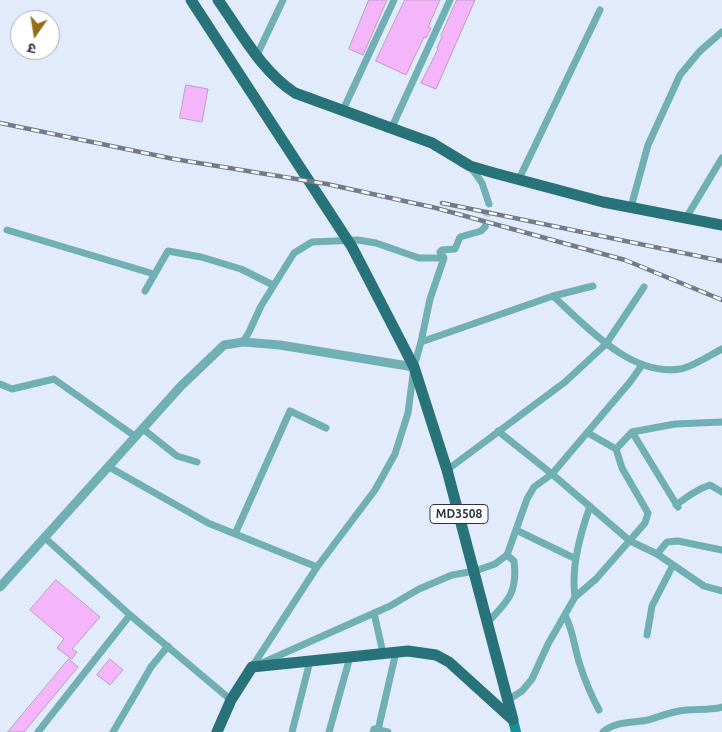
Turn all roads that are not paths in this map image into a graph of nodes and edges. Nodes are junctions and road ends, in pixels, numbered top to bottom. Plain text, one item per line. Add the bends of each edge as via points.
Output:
1 (191, 0) edge
2 (218, 0) edge
3 (283, 0) edge
4 (394, 0) edge
5 (450, 0) edge
6 (600, 10) dead end
7 (722, 32) edge
8 (257, 55) junction
9 (343, 110) junction
10 (392, 128) junction
11 (722, 158) edge
12 (470, 166) junction
13 (518, 181) junction
14 (489, 204) tunnel mouth
15 (631, 207) junction
16 (686, 218) junction
17 (722, 225) edge
18 (485, 227) dead end
19 (7, 230) dead end
20 (444, 258) junction
21 (154, 274) junction
22 (273, 285) junction
23 (593, 286) dead end
24 (644, 287) dead end
25 (145, 291) dead end
26 (553, 296) junction
27 (243, 342) junction
28 (421, 342) junction
29 (606, 344) junction
30 (722, 349) edge
31 (642, 365) junction
32 (414, 367) junction
33 (0, 384) edge
34 (722, 422) edge
35 (326, 428) dead end
36 (143, 429) junction
37 (498, 431) junction
38 (632, 432) junction
39 (588, 433) junction
40 (136, 437) junction
41 (616, 450) junction
42 (198, 462) dead end
43 (109, 468) junction
44 (447, 470) junction
45 (552, 474) junction
46 (722, 492) edge
47 (590, 506) junction
48 (516, 530) junction
49 (235, 534) junction
50 (44, 537) junction
51 (630, 541) junction
52 (722, 550) edge
53 (656, 554) junction
54 (507, 555) junction
55 (576, 559) junction
56 (673, 565) junction
57 (317, 567) junction
58 (475, 572) junction
59 (0, 587) edge
60 (722, 591) edge
61 (575, 597) junction
62 (374, 613) junction
63 (130, 615) junction
64 (565, 616) junction
65 (488, 622) junction
66 (647, 635) dead end
67 (168, 646) junction
68 (396, 652) junction
69 (383, 653) junction
70 (350, 657) junction
71 (310, 661) junction
72 (252, 667) junction
73 (503, 683) junction
74 (482, 692) junction
75 (231, 700) junction
76 (508, 700) junction
77 (722, 707) edge
78 (599, 710) dead end
79 (513, 720) junction
80 (376, 731) edge
81 (38, 732) edge
82 (113, 732) edge
83 (217, 732) edge
84 (292, 732) edge
85 (329, 732) edge
86 (388, 732) edge
87 (516, 732) edge
88 (603, 732) edge

1 - 32 main road, MD3508 via 352,247
2 - 8 main road
3 - 8 street
4 - 9 street
5 - 10 street
6 - 13 street
7 - 15 street via 680,75 648,144
8 - 9 main road via 283,85 312,100
9 - 10 main road
10 - 12 main road via 432,143
11 - 16 street
12 - 13 main road
12 - 14 street via 482,183
13 - 15 main road
15 - 16 main road
16 - 17 main road
18 - 20 street via 460,237 455,249 442,250
19 - 21 street
20 - 22 street via 419,258 358,240 312,242 294,253
20 - 28 street via 430,299
21 - 22 street via 168,251 241,269
21 - 25 street
22 - 27 street
23 - 26 street
24 - 29 street
26 - 28 street
26 - 29 street
27 - 32 street
27 - 36 street via 224,345
28 - 32 street
29 - 31 street
29 - 37 street via 565,382
30 - 31 street via 682,369
31 - 39 street
32 - 44 main road, MD3508
32 - 57 street via 408,413 394,454 375,490
33 - 40 street via 12,389 54,379
34 - 38 street via 675,424
35 - 49 street via 290,411
36 - 40 street
36 - 42 street via 177,456
37 - 44 street
37 - 45 street
38 - 41 street
38 - 46 street via 677,506 703,487 710,485
39 - 41 street
39 - 45 street
40 - 43 street
41 - 51 street via 622,468 648,513 645,523
43 - 49 street via 208,523
43 - 50 street
44 - 58 main road, MD3508
45 - 47 street
45 - 48 street via 534,488
47 - 51 street
47 - 55 street
48 - 54 street
48 - 55 street
49 - 57 street
50 - 59 street
50 - 63 street
51 - 53 street
51 - 61 street
52 - 53 street via 678,541 667,542
53 - 56 street
54 - 58 street
54 - 65 street via 514,561 515,584 506,603
55 - 61 street
56 - 60 street via 704,586
56 - 66 street via 652,606
57 - 72 street
58 - 62 street via 452,575
58 - 65 main road, MD3508
61 - 64 street
62 - 69 street
62 - 72 street
63 - 67 street
63 - 81 street
64 - 76 street via 532,679
64 - 78 street via 572,629 590,694
65 - 73 main road, MD3508
67 - 75 street
67 - 82 street via 150,667
68 - 69 main road
68 - 74 main road via 436,656 449,662
68 - 80 street
69 - 70 main road
70 - 71 main road
70 - 85 street
71 - 72 main road
71 - 84 street
72 - 75 main road
73 - 74 main road via 498,689
73 - 76 main road, MD3508
74 - 79 main road
75 - 83 main road
76 - 79 main road, MD3508
77 - 88 street via 680,710 647,720 626,722
79 - 87 main road, MD3508
80 - 86 street

